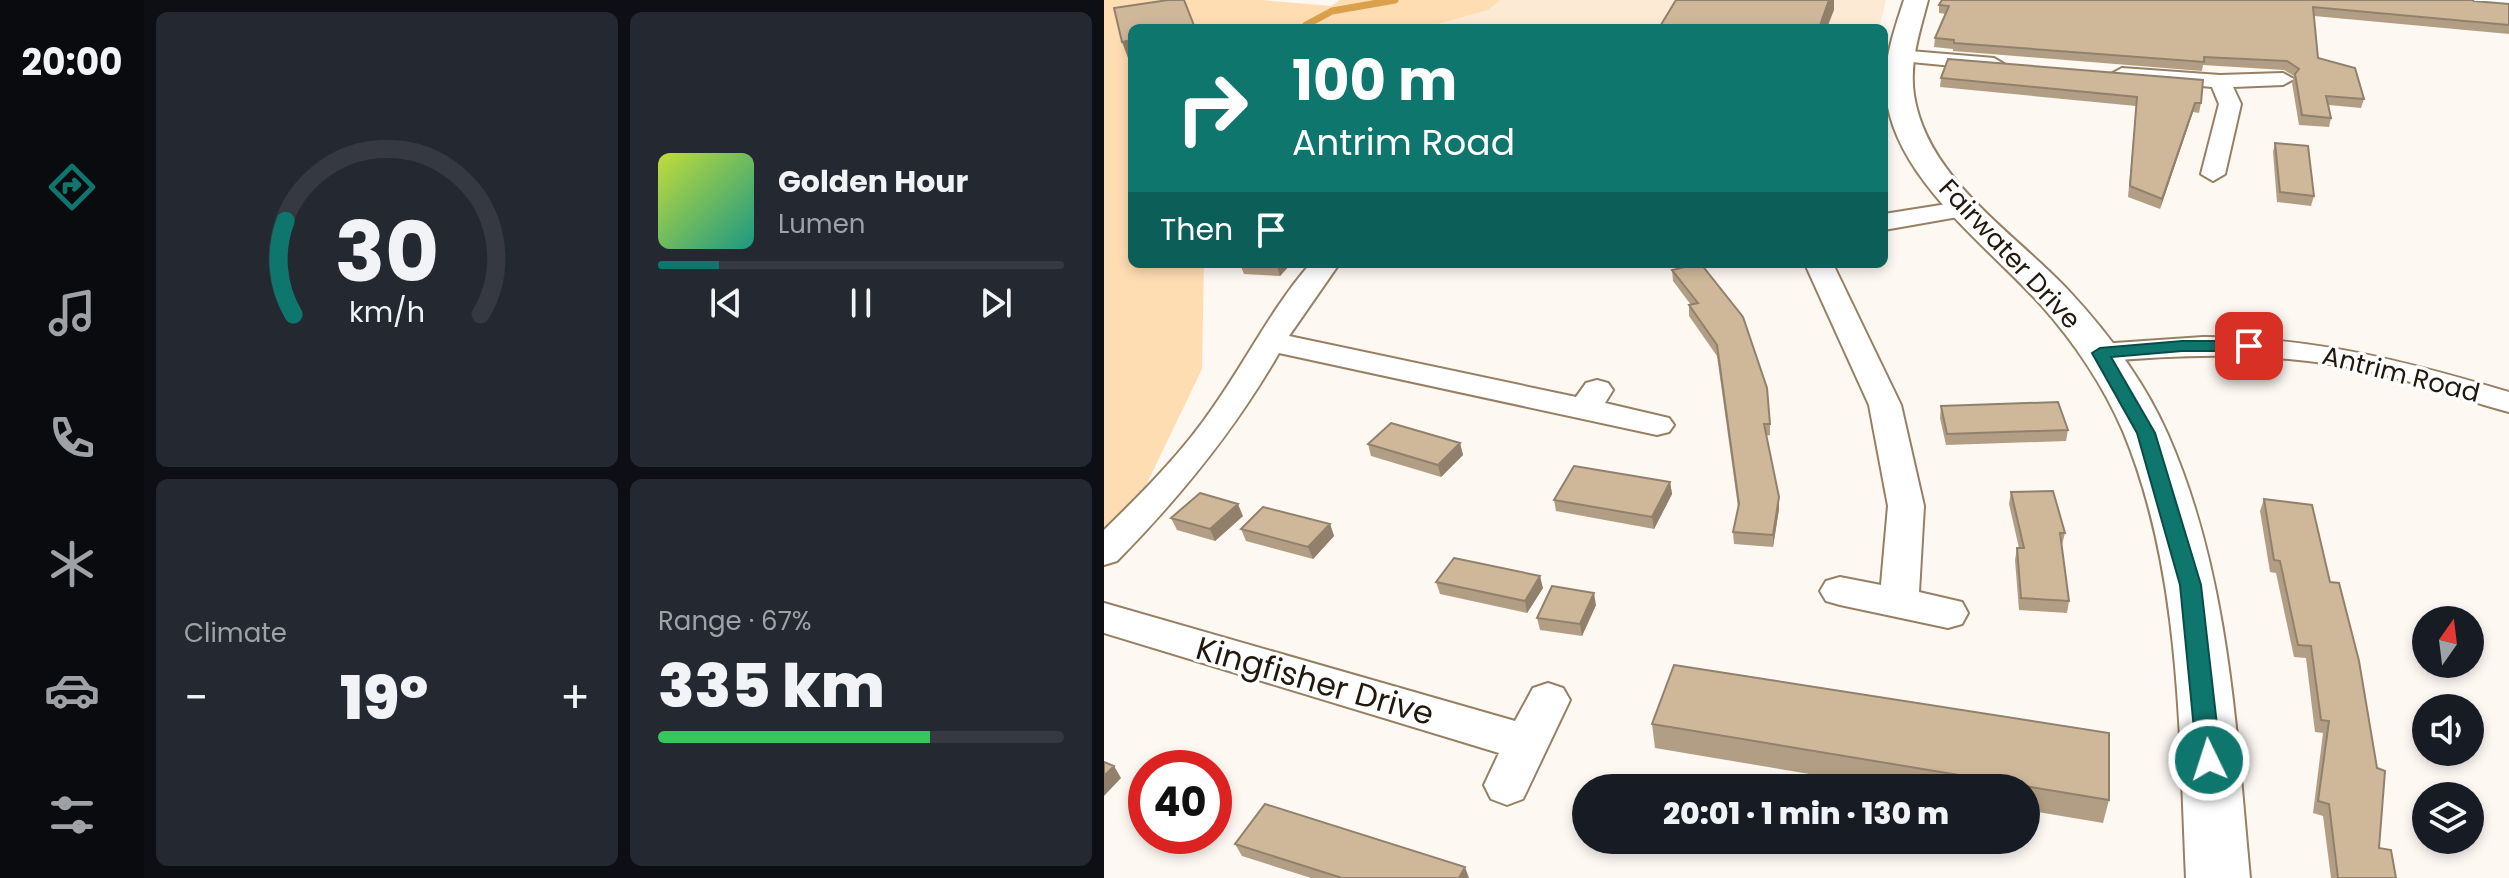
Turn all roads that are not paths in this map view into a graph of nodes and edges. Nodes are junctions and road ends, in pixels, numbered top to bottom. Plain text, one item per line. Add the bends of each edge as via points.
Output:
1 (1916, 0) edge
2 (2473, 0) edge
3 (2509, 2) edge
4 (1898, 56) junction
5 (2021, 66) edge
6 (2098, 72) edge
7 (2283, 79) dead end
8 (2220, 81) junction
9 (2213, 174) dead end
10 (1966, 209) junction
11 (1888, 221) edge
12 (1321, 268) edge
13 (1821, 268) edge
14 (1273, 342) junction
15 (2100, 353) junction
16 (2509, 402) edge
17 (1657, 425) dead end
18 (1104, 552) edge
19 (1840, 591) dead end
20 (1899, 601) junction
21 (1948, 613) dead end
22 (1104, 618) edge
23 (1548, 700) dead end
24 (1526, 743) junction
25 (1507, 785) dead end
26 (2218, 878) edge

1 - 4 street, Fairwater Drive
2 - 3 street
4 - 5 street
4 - 10 street, Fairwater Drive via 1903,118 1941,181
6 - 8 street
7 - 8 street
8 - 9 street via 2230,104
10 - 11 street
10 - 15 street, Fairwater Drive via 2054,296
12 - 14 street via 1299,293
13 - 20 street via 1885,405 1906,506
14 - 17 street via 1591,399
14 - 18 street via 1179,477
15 - 16 street, Antrim Road via 2182,346 2323,353
15 - 26 street, Fairwater Drive via 2146,433 2190,585
19 - 20 street
20 - 21 street
22 - 24 street, Kingfisher Drive
23 - 24 street
24 - 25 street

